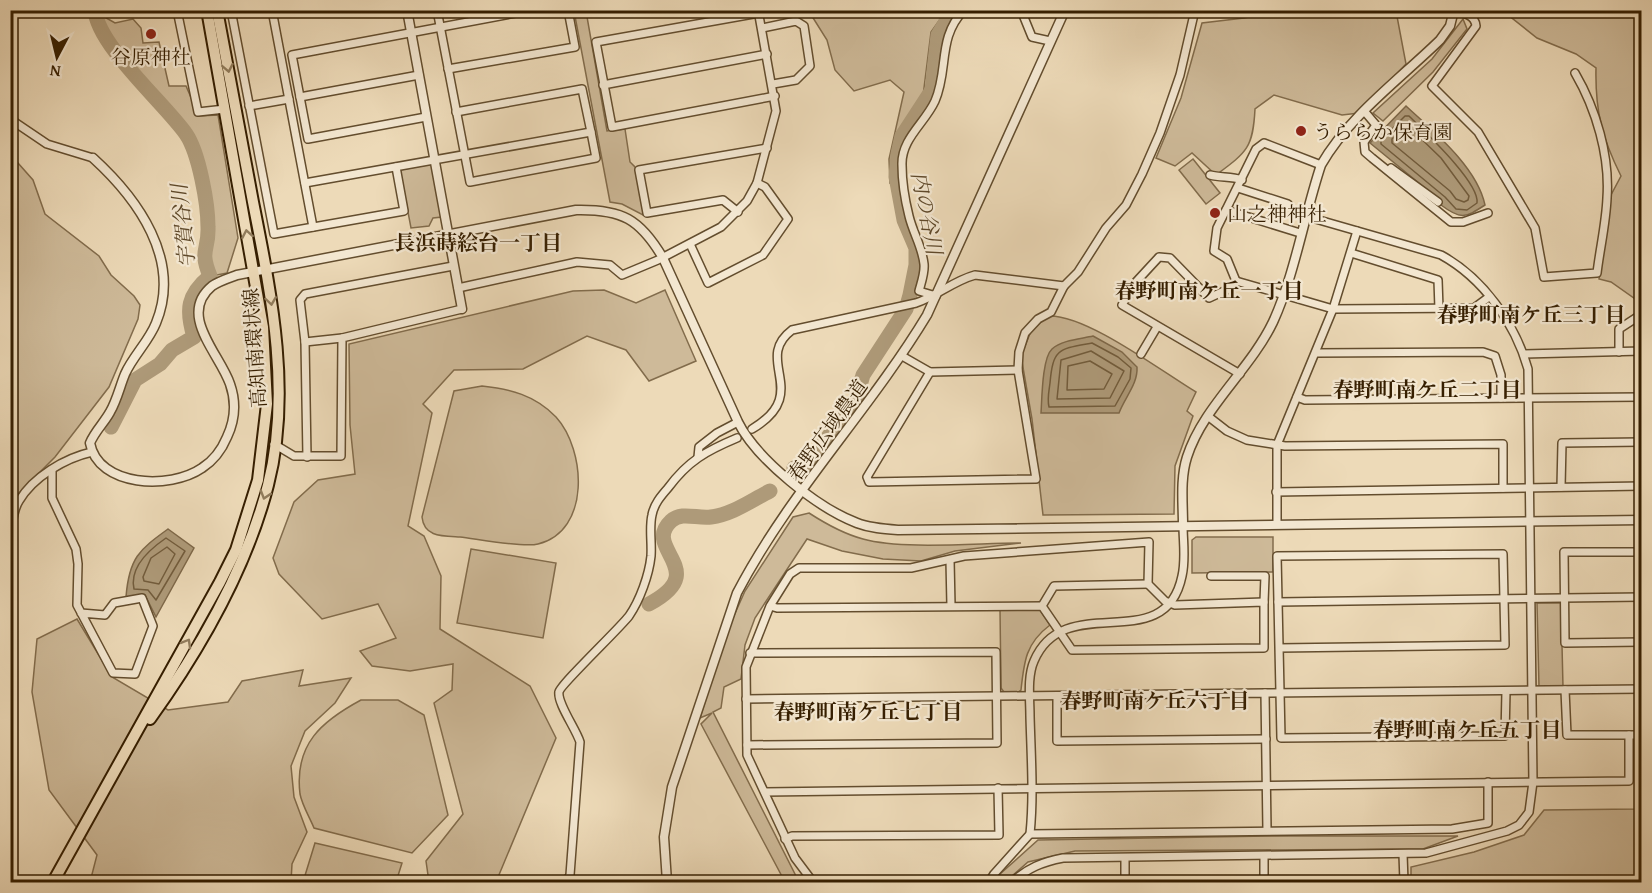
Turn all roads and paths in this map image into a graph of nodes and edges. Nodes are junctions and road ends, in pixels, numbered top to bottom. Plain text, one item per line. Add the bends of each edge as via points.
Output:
1 (177, 10) edge
2 (207, 10) edge
3 (217, 10) edge
4 (231, 10) edge
5 (272, 10) edge
6 (284, 10) edge
7 (292, 10) edge
8 (407, 10) edge
9 (437, 10) edge
10 (532, 10) edge
11 (568, 10) edge
12 (964, 10) edge
13 (1021, 10) edge
14 (1065, 10) edge
15 (1196, 10) edge
16 (758, 11) edge
17 (1454, 11) edge
18 (440, 27) junction
19 (762, 28) junction
20 (411, 32) junction
21 (1050, 41) junction
22 (767, 54) junction
23 (448, 69) junction
24 (1575, 73) dead end
25 (419, 75) junction
26 (773, 84) junction
27 (603, 85) junction
28 (775, 96) junction
29 (300, 97) junction
30 (289, 99) junction
31 (249, 106) junction
32 (225, 109) junction
33 (456, 112) junction
34 (1365, 112) junction
35 (426, 117) junction
36 (10, 119) edge
37 (591, 132) junction
38 (767, 148) junction
39 (464, 155) junction
40 (93, 158) joint
41 (1372, 158) junction
42 (434, 161) junction
43 (1321, 165) junction
44 (396, 167) junction
45 (1209, 175) dead end
46 (1242, 180) junction
47 (305, 183) junction
48 (757, 183) junction
49 (1238, 188) junction
50 (1438, 202) dead end
51 (1288, 204) dead end
52 (1226, 210) junction
53 (738, 212) junction
54 (1488, 213) dead end
55 (1305, 216) junction
56 (313, 227) junction
57 (1357, 231) junction
58 (1300, 233) junction
59 (450, 236) junction
60 (690, 244) junction
61 (1351, 253) junction
62 (663, 258) junction
63 (453, 266) junction
64 (266, 269) junction
65 (254, 272) junction
66 (1236, 281) junction
67 (1064, 286) junction
68 (458, 288) junction
69 (1283, 294) junction
70 (936, 296) junction
71 (1490, 297) junction
72 (462, 309) joint
73 (1334, 309) junction
74 (1439, 309) junction
75 (1641, 314) edge
76 (1157, 327) junction
77 (342, 338) junction
78 (305, 342) junction
79 (1641, 351) edge
80 (1619, 352) junction
81 (1316, 353) junction
82 (1141, 354) dead end
83 (1524, 354) junction
84 (903, 356) junction
85 (1018, 370) junction
86 (930, 372) junction
87 (1240, 374) junction
88 (1297, 397) junction
89 (1641, 397) edge
90 (1502, 398) junction
91 (1528, 398) junction
92 (1209, 417) junction
93 (738, 422) junction
94 (752, 429) dead end
95 (737, 438) dead end
96 (1641, 442) edge
97 (274, 444) junction
98 (1277, 446) junction
99 (92, 453) junction
100 (307, 457) junction
101 (698, 457) junction
102 (52, 470) junction
103 (1641, 486) edge
104 (1562, 487) junction
105 (1503, 488) junction
106 (1530, 488) junction
107 (803, 490) junction
108 (1276, 492) junction
109 (1641, 519) edge
110 (1530, 521) junction
111 (11, 522) edge
112 (1276, 524) junction
113 (1183, 525) junction
114 (10, 532) edge
115 (1641, 552) edge
116 (950, 560) junction
117 (1210, 576) dead end
118 (1148, 584) junction
119 (1641, 597) edge
120 (1564, 598) junction
121 (1503, 599) junction
122 (1531, 599) junction
123 (1264, 602) junction
124 (1278, 602) junction
125 (1171, 603) junction
126 (770, 606) junction
127 (951, 606) junction
128 (1042, 606) junction
129 (81, 613) junction
130 (1059, 631) junction
131 (1641, 642) edge
132 (1279, 648) junction
133 (750, 653) junction
134 (1641, 689) edge
135 (1533, 690) junction
136 (1565, 690) junction
137 (1506, 691) junction
138 (1264, 693) junction
139 (1280, 693) junction
140 (161, 696) junction
141 (997, 697) junction
142 (1030, 697) junction
143 (1057, 697) junction
144 (746, 699) junction
145 (1629, 735) junction
146 (1641, 735) edge
147 (1266, 739) junction
148 (747, 744) junction
149 (1488, 782) junction
150 (1533, 782) junction
151 (1268, 784) junction
152 (998, 788) junction
153 (1031, 788) junction
154 (765, 792) junction
155 (1267, 830) junction
156 (1030, 834) junction
157 (785, 839) junction
158 (1402, 854) junction
159 (1264, 856) junction
160 (1125, 858) junction
161 (53, 882) edge
162 (566, 882) edge
163 (667, 882) edge
164 (813, 882) edge
165 (822, 882) edge
166 (990, 882) edge
167 (1012, 882) edge
168 (1125, 882) edge
169 (1264, 882) edge
170 (1404, 882) edge

1 - 32 street via 198,112
2 - 32 main road, 高知南環状線
3 -> 64 main road, 高知南環状線
4 - 31 street
5 - 30 street
6 - 7 street
8 - 20 street
9 - 18 street
10 - 18 street
11 - 23 street via 575,47
12 - 70 street via 947,33 935,102 904,147 902,164 909,218 919,239 924,267 919,291
13 - 21 street via 1032,37
14 - 21 street, 春野広域農道
15 - 67 street via 1180,75 1142,174 1126,205
16 - 19 street
16 - 27 street via 596,42
17 - 24 street via 1467,13 1476,26 1432,86 1478,132 1535,228 1544,277 1597,273 1607,198 1606,167 1591,100
17 - 34 street via 1440,40
18 - 20 street
18 - 23 street
19 - 22 street
19 - 26 street via 796,21 804,26 810,66 796,80
20 - 25 street
20 - 29 street via 292,55
21 - 70 street, 春野広域農道
22 - 26 street
22 - 27 street
23 - 33 street
25 - 29 street
25 - 35 street
26 - 28 street
27 - 28 street via 612,127
28 - 38 street via 776,111
29 - 35 street via 308,139
30 - 31 street
30 - 47 street
31 - 56 street via 274,234
65 -> 32 main road, 高知南環状線
33 - 37 street via 582,88
33 - 39 street
34 - 41 street via 1376,125 1364,142 1365,152
34 - 43 street via 1332,147
35 - 42 street
36 - 40 street via 47,144
37 - 39 street
37 - 39 street via 596,158 470,182
38 - 48 street
38 - 53 street via 639,170 647,213 723,200
39 - 42 street
40 - 99 street via 140,212 159,248 164,269 157,322 126,372 110,412 94,434 90,443
41 - 50 street via 1375,156
41 - 54 street via 1451,222
42 - 44 street
42 - 59 street
43 - 46 street via 1264,142 1256,149
43 - 55 street
44 - 47 street
44 - 56 street via 404,211
45 - 46 street
46 - 49 street
47 - 56 street
48 - 53 street
48 - 60 street via 788,219 763,255 708,283
49 - 51 street
49 - 52 street
52 - 58 street
52 - 66 street via 1217,228 1214,251 1227,259
53 - 60 street via 721,227
55 - 57 street
55 - 58 street
57 - 61 street
57 - 71 street via 1441,255 1465,270
58 - 69 street
59 - 62 street via 596,209 628,218 643,228
59 - 63 street
59 - 64 street
60 - 62 street
61 - 73 street
61 - 74 street via 1438,280
62 - 68 street via 622,275 610,265 576,262
62 - 93 street
63 - 68 street
63 - 78 street via 305,294 300,300
64 - 65 street
64 -> 97 main road, 高知南環状線 via 277,360
65 - 99 street via 213,285 202,298 198,314 206,340 230,384 234,403 233,420 217,454 187,476 147,480 106,471
140 -> 65 main road, 高知南環状線 via 236,550 258,480 267,404 263,327
66 - 69 street
66 - 76 street via 1233,287 1209,298 1170,258 1159,257 1135,283 1122,305
67 - 70 street via 975,275 944,288
67 - 85 street via 1051,312 1025,333
68 - 72 street
69 - 73 street
69 - 87 street via 1273,322
70 - 84 street, 春野広域農道
70 - 94 street via 792,330 783,336 776,355 783,388 781,400 774,413
71 - 74 street via 1474,308
71 - 83 street
72 - 77 street
73 - 74 street
73 - 81 street
75 - 80 street via 1619,329
76 - 82 street
76 - 87 street
77 - 78 street
77 - 100 street via 341,456
78 - 100 street
79 - 80 street
80 - 83 street
81 - 88 street
81 - 90 street via 1483,352 1495,356 1502,375
83 - 91 street
84 - 86 street
84 - 107 street, 春野広域農道
85 - 86 street
85 - 86 street via 1036,479 869,482 867,477
87 - 92 street
88 - 90 street
88 - 98 street
89 - 91 street
90 - 91 street
91 - 106 street
92 - 98 street via 1246,440
92 - 113 street via 1187,458 1182,486
93 - 101 street via 699,447
93 - 107 street via 764,458
95 - 101 street
96 - 104 street via 1562,443
97 - 100 street via 294,456
97 -> 140 main road, 高知南環状線 via 266,492 230,587 203,640
98 - 105 street via 1503,444
98 - 108 street
99 - 102 street via 74,456
101 - 162 street via 684,467 656,502 651,557 637,603 581,669 563,683 559,693 559,701 580,742 570,875
102 - 111 street via 19,501
102 - 129 street via 55,508 76,549 77,605
103 - 104 street
104 - 106 street
105 - 106 street
105 - 108 street
106 - 110 street
107 - 113 street via 837,514 877,528
107 - 163 street, 春野広域農道 via 750,568 711,663 672,787 664,837
108 - 112 street
109 - 110 street
110 - 112 street
110 - 122 street
111 - 114 street
112 - 113 street
113 - 125 street via 1182,578
115 - 120 street via 1564,552
116 - 118 street via 1149,542
116 - 126 street via 911,568 799,568 790,574
116 - 127 street
117 - 123 street via 1264,576
118 - 125 street
118 - 128 street via 1054,586
119 - 120 street
120 - 122 street
120 - 131 street via 1565,643
121 - 122 street
121 - 124 street
121 - 124 street via 1503,554 1289,555 1277,556
121 - 132 street via 1504,645
122 - 135 street
123 - 125 street
123 - 130 street via 1264,648 1072,650
124 - 132 street
125 - 130 street via 1138,621 1084,623
126 - 127 street
126 - 133 street
127 - 128 street
128 - 130 street
129 - 129 street via 113,673 135,674 153,626 142,598 114,603 105,615
130 - 142 street via 1045,643 1034,661
132 - 139 street
133 - 141 street via 996,652
133 - 144 street
134 - 136 street
135 - 136 street
135 - 137 street
135 - 150 street
136 - 145 street via 1567,735
137 - 139 street
137 - 139 street via 1505,736 1281,738
138 - 139 street
138 - 143 street
138 - 147 street
140 - 161 main road
141 - 142 street
141 - 144 street
141 - 148 street via 997,743
142 - 143 street
142 - 153 street
143 - 147 street via 1057,741
144 - 148 street
145 - 146 street
145 - 150 street via 1629,781
147 - 151 street
148 - 154 street via 747,755
149 - 150 street
149 - 151 street
149 - 155 street via 1488,823 1452,829
150 - 158 street via 1529,812 1519,825 1437,851
151 - 153 street
151 - 155 street
152 - 153 street
152 - 154 street
152 - 157 street via 999,835
153 - 156 street
154 - 157 street
155 - 156 street
156 - 166 street
157 - 164 street
158 - 159 street
158 - 170 street
159 - 160 street
159 - 169 street
160 - 167 street via 1063,858 1025,870
160 - 168 street
165 - 166 street

